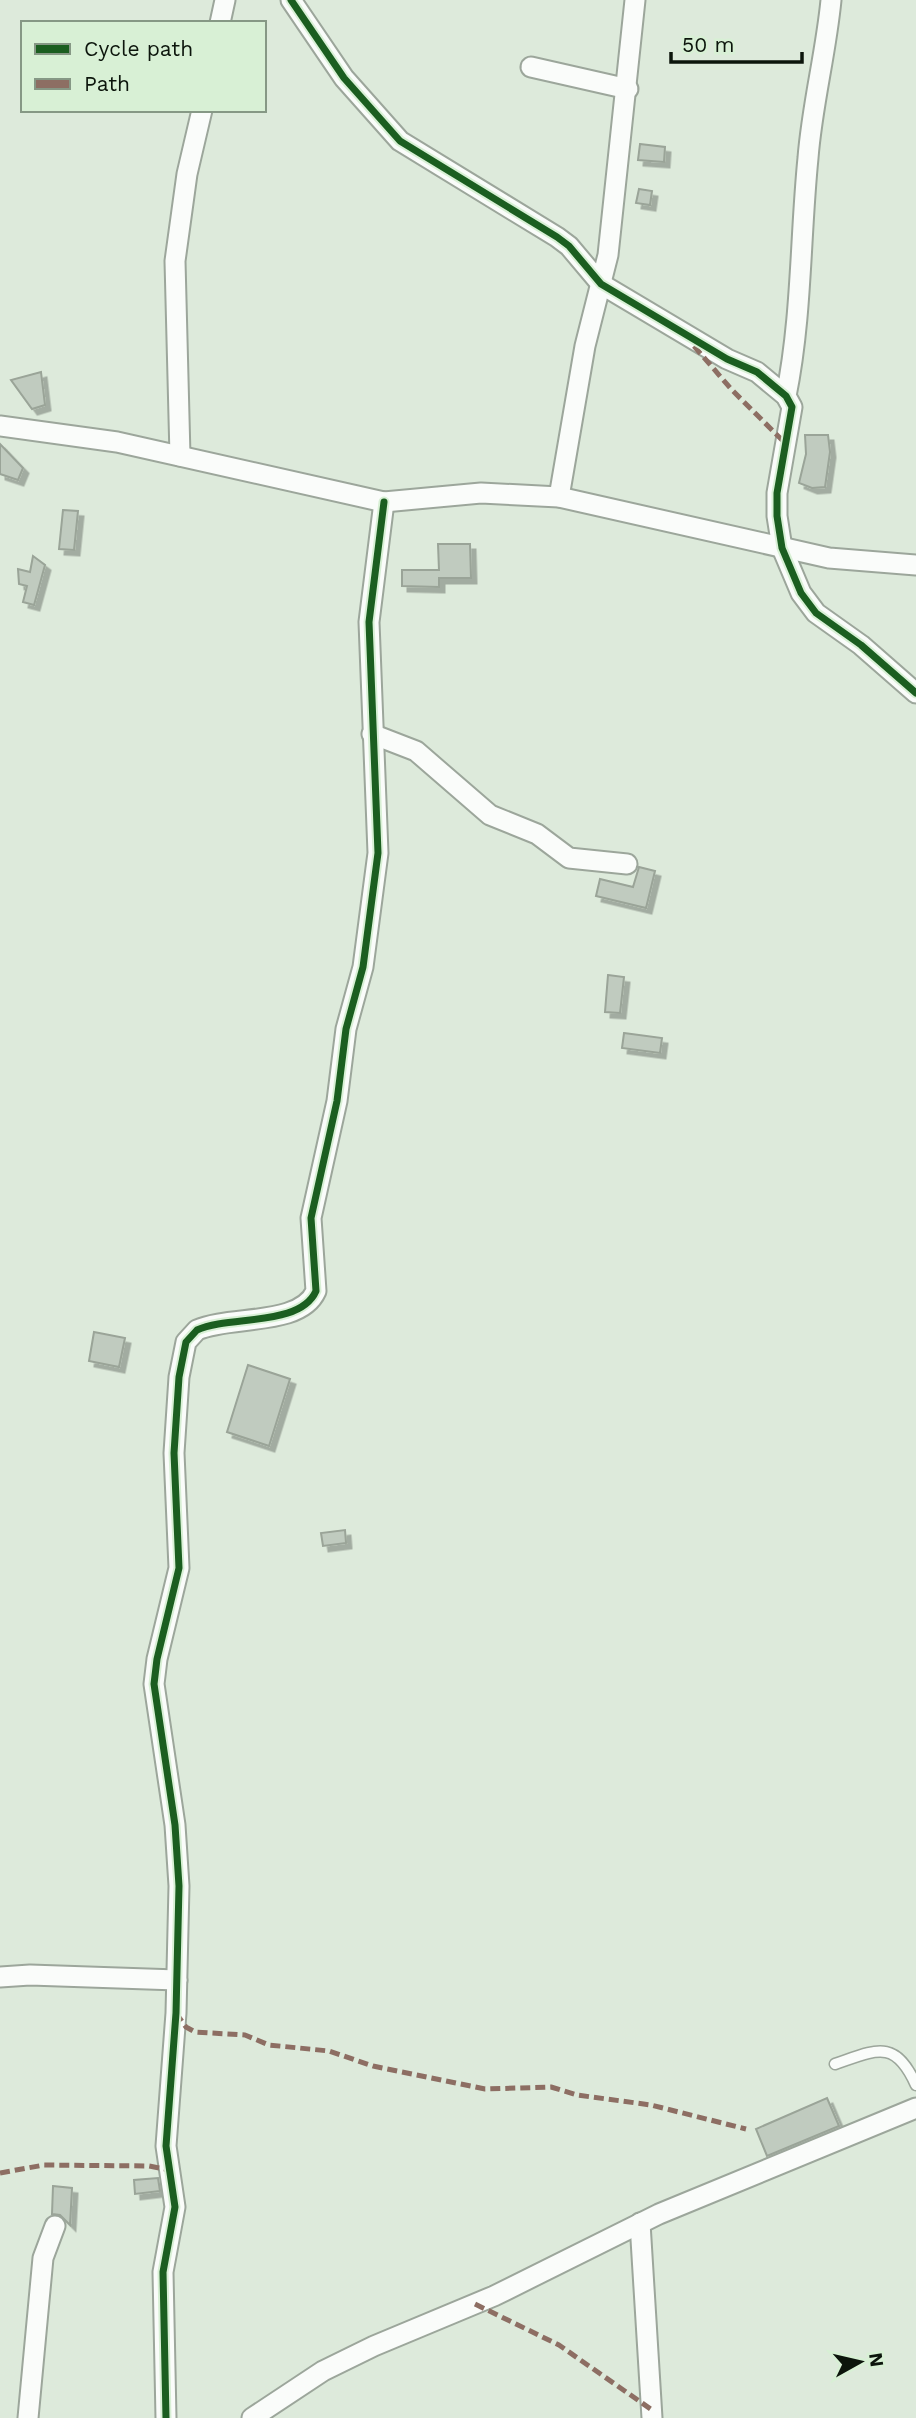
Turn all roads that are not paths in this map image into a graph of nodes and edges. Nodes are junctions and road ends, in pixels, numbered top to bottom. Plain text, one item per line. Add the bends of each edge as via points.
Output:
1 (225, 0) edge
2 (292, 0) edge
3 (635, 0) edge
4 (831, 0) edge
5 (220, 21) edge
6 (531, 67) dead end
7 (628, 89) junction
8 (202, 112) edge
9 (601, 284) junction
10 (786, 396) junction
11 (0, 426) edge
12 (180, 456) junction
13 (559, 497) junction
14 (384, 502) junction
15 (782, 548) junction
16 (916, 565) edge
17 (916, 693) edge
18 (372, 734) junction
19 (627, 864) dead end
20 (0, 1977) edge
21 (177, 1980) junction
22 (835, 2064) dead end
23 (916, 2085) edge
24 (916, 2108) edge
25 (640, 2223) junction
26 (55, 2226) dead end
27 (28, 2418) edge
28 (166, 2418) edge
29 (252, 2418) edge
30 (652, 2418) edge

1 - 5 street
2 - 9 street via 344,78 400,141 557,237
3 - 7 street
4 - 10 street via 810,133 802,279
6 - 7 street
7 - 9 street
8 - 12 street via 175,261
9 - 10 street via 757,372
9 - 13 street via 585,346
10 - 15 street via 792,407 791,426 777,493
11 - 12 street
12 - 14 street
13 - 14 street via 481,493
13 - 15 street
14 - 18 street via 369,622
15 - 16 street via 829,558
15 - 17 street via 801,593 816,613
18 - 19 street via 416,751 490,815 537,834 569,858
18 - 21 street via 378,853 375,888 312,1218 316,1291 312,1301 295,1312 197,1330 186,1342 179,1377 174,1453 179,1568 154,1684 178,1851
20 - 21 street
21 - 28 street via 166,2146 175,2207 163,2272
22 - 23 lane via 869,2052 891,2052 900,2057
24 - 25 street
25 - 29 street via 494,2297 323,2371
25 - 30 street
26 - 27 street via 43,2258

